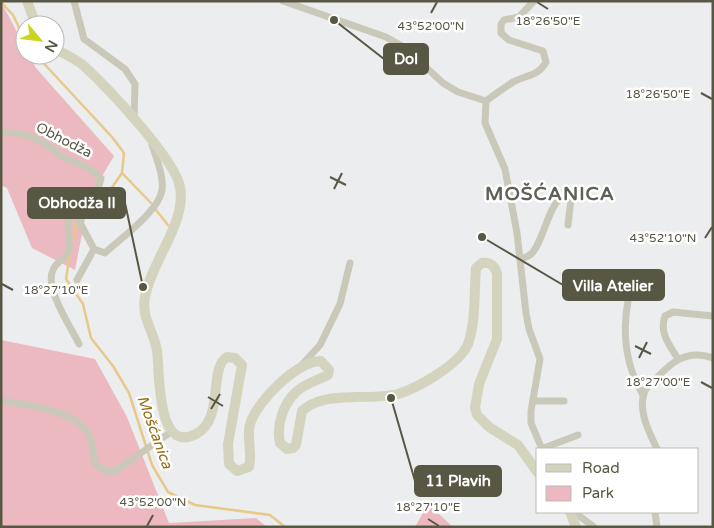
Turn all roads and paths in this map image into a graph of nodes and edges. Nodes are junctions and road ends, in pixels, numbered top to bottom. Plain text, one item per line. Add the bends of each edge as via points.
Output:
1 (27, 1) edge
2 (74, 1) edge
3 (283, 1) edge
4 (534, 1) edge
5 (32, 15) edge
6 (65, 55) edge
7 (486, 101) junction
8 (134, 120) junction
9 (1, 132) edge
10 (151, 142) junction
11 (77, 209) junction
12 (568, 225) dead end
13 (94, 249) junction
14 (520, 259) junction
15 (350, 263) dead end
16 (77, 280) dead end
17 (628, 301) dead end
18 (713, 316) edge
19 (79, 344) dead end
20 (713, 358) edge
21 (678, 359) junction
22 (299, 368) junction
23 (643, 395) junction
24 (1, 401) edge
25 (533, 401) junction
26 (564, 401) dead end
27 (171, 432) junction
28 (578, 435) dead end
29 (542, 448) edge
30 (545, 448) edge
31 (657, 448) edge
32 (536, 470) edge
33 (570, 513) edge
34 (575, 513) edge
35 (655, 513) edge
36 (576, 527) edge
37 (594, 527) edge
38 (657, 527) edge

1 - 5 main road
2 - 8 street via 84,39 125,69 135,84
3 - 7 street via 386,37 404,47 443,83 458,92
4 - 7 street via 519,17 504,20 500,28 505,38 543,51 546,62 543,69 514,82
6 - 8 main road via 84,66
7 - 14 street via 485,122 505,168
8 - 10 main road
9 - 11 street, Obhodža via 22,133 36,139 58,154 92,169 101,178 100,184
10 - 13 street via 162,190 158,201 105,254
10 - 27 main road via 176,175 181,197 175,221 145,296 143,313 156,348 164,420
11 - 13 street via 80,223
11 - 19 street, Obhodža via 69,219 68,251 52,270 51,285
12 - 14 street via 572,199 565,195 556,202 535,249
13 - 16 street
14 - 25 street via 530,329 540,359
15 - 22 street via 340,304 320,345
17 - 23 street via 624,329 627,356
18 - 21 street via 673,312 665,316 662,325 664,335
20 - 21 street via 700,353
21 - 23 street
22 - 27 main road via 256,411 248,436 250,462 245,470 233,468 228,457 242,372 242,365 235,358 226,356 220,363 213,410 198,432 185,437
22 - 32 main road via 322,361 329,370 328,375 296,392 285,407 278,436 280,443 287,448 296,445 300,416 311,405 332,398 396,394 410,390 457,360 464,353 471,331 476,268 482,262 492,264 497,273 497,338 479,384 475,408 477,415 489,427 518,445
23 - 31 street via 644,418
24 - 27 street via 26,404 75,422 89,435 95,464 108,472 115,472
25 - 26 street
25 - 29 street via 531,423
28 - 30 street
33 - 36 main road
34 - 37 street
35 - 38 street

